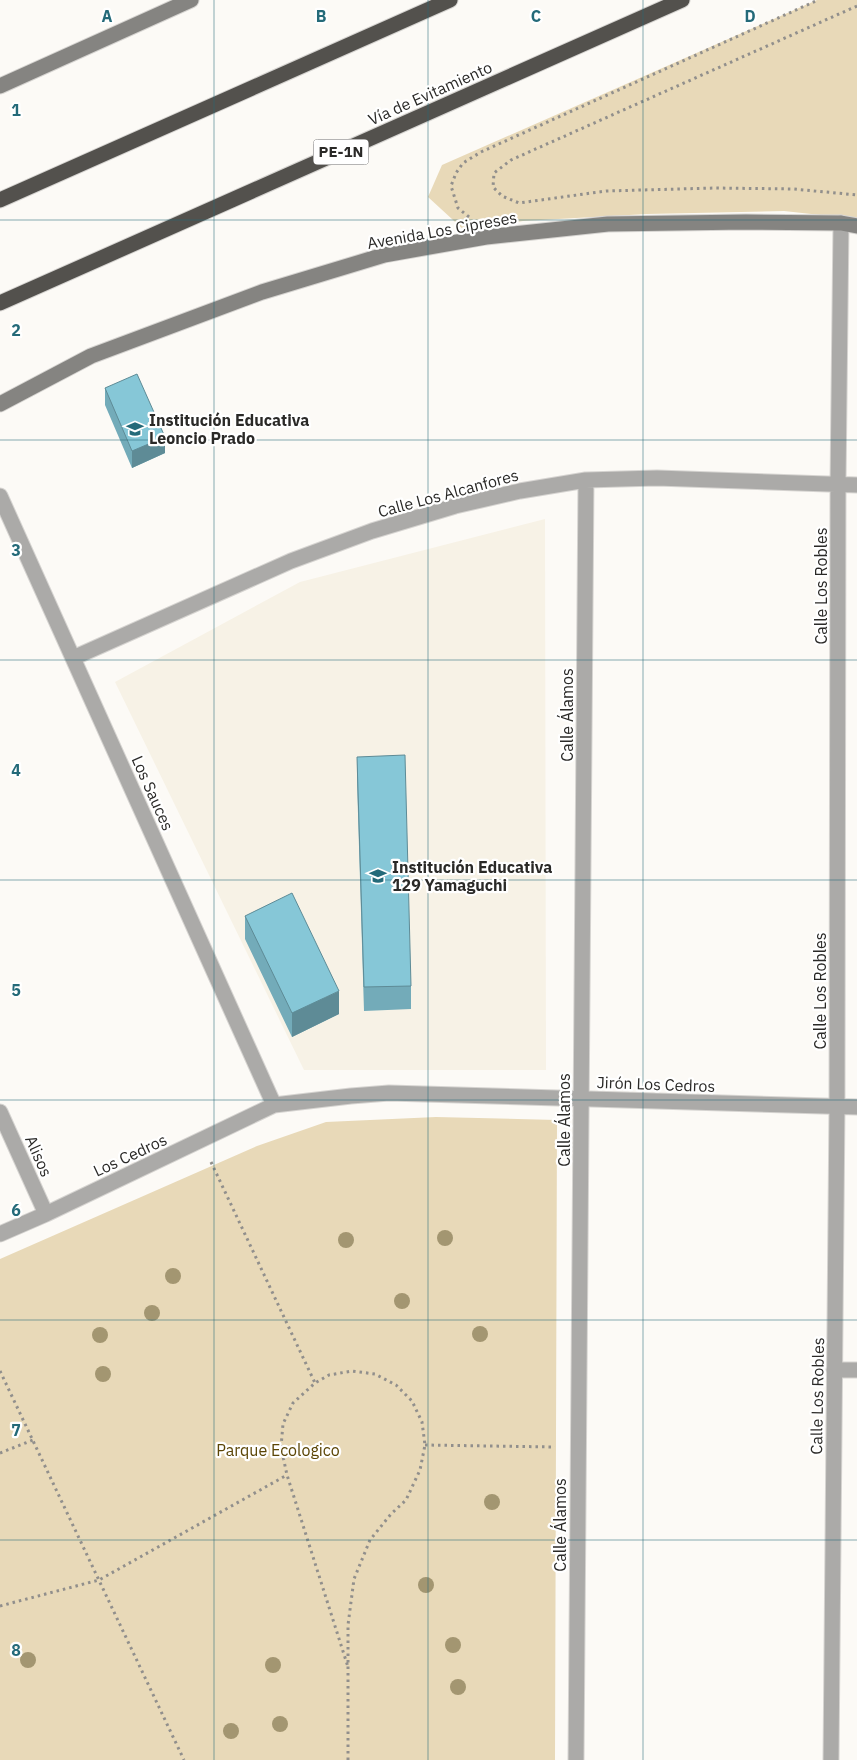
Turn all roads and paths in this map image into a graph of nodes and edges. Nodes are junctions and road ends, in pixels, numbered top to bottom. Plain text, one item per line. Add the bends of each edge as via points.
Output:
1 (450, 0) edge
2 (682, 0) edge
3 (818, 0) edge
4 (187, 1) edge
5 (857, 6) edge
6 (0, 86) edge
7 (857, 194) edge
8 (0, 200) edge
9 (472, 219) dead end
10 (841, 223) junction
11 (857, 226) edge
12 (0, 303) edge
13 (0, 404) edge
14 (586, 480) junction
15 (838, 484) junction
16 (857, 486) edge
17 (0, 496) edge
18 (74, 658) junction
19 (582, 1100) junction
20 (274, 1105) junction
21 (837, 1106) junction
22 (857, 1107) edge
23 (0, 1112) edge
24 (202, 1140) junction
25 (46, 1214) junction
26 (0, 1234) edge
27 (834, 1370) junction
28 (857, 1370) edge
29 (0, 1371) edge
30 (315, 1383) junction
31 (33, 1440) junction
32 (425, 1445) junction
33 (578, 1447) junction
34 (0, 1453) edge
35 (288, 1475) junction
36 (99, 1580) junction
37 (0, 1606) edge
38 (348, 1667) junction
39 (184, 1760) edge
40 (348, 1760) edge
41 (576, 1760) edge
42 (831, 1760) edge

1 - 8 highway
2 - 12 highway, Vía de Evitamiento / PE-1N
3 - 9 path via 462,163 451,186 458,208
4 - 6 street
5 - 7 path via 511,160 494,173 493,187 502,196 519,203 606,192 715,188
10 - 11 street, Avenida Los Cipreses
10 - 13 street, Avenida Los Cipreses via 608,224 486,237 384,255 262,292 100,353
10 - 15 street, Calle Los Robles
14 - 15 street, Calle Los Alcanfores via 657,478
14 - 18 street, Calle Los Alcanfores via 455,506 372,531 290,562
14 - 19 street, Calle Álamos
15 - 16 street, Calle Los Alcanfores
15 - 21 street, Calle Los Robles
17 - 18 street, Los Sauces
18 - 20 street, Los Sauces
19 - 20 street, Jirón Los Cedros via 389,1093
19 - 21 street, Jirón Los Cedros
19 - 33 street, Calle Álamos
20 - 24 street, Los Cedros
21 - 22 street, Jirón Los Cedros
21 - 27 street, Calle Los Robles
23 - 25 street, Alisos
24 - 25 street, Los Cedros
24 - 30 path
25 - 26 street, Los Cedros
27 - 28 street
27 - 42 street, Calle Los Robles
29 - 31 path
30 - 32 path via 329,1375 352,1371 375,1374 396,1385 412,1401 422,1422
30 - 35 path via 293,1403 283,1424 281,1447
31 - 34 path
31 - 36 path
32 - 33 path
32 - 38 path via 420,1470 406,1500 370,1540 354,1579 348,1625
33 - 41 street, Calle Álamos
35 - 36 path
35 - 38 path
36 - 37 path
36 - 39 path
38 - 40 path

